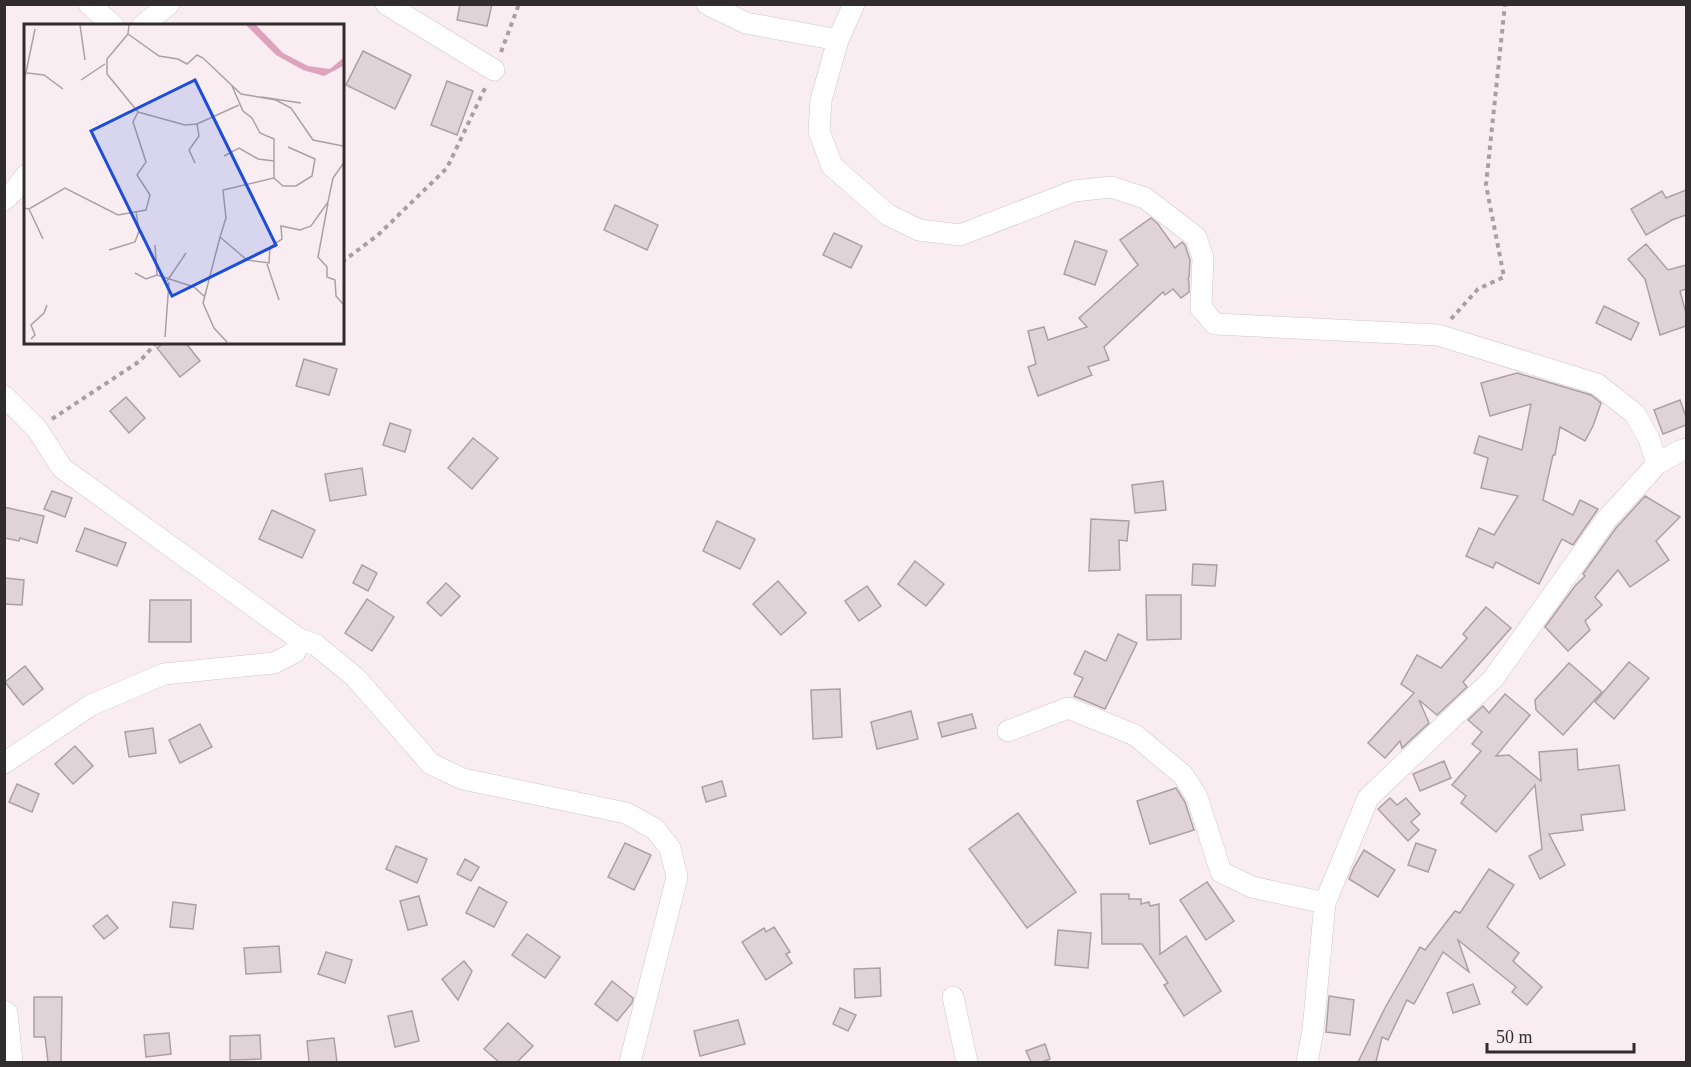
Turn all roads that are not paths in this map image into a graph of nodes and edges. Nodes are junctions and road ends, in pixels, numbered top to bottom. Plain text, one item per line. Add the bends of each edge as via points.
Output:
1 (88, 4) edge
2 (169, 4) edge
3 (386, 4) edge
4 (706, 4) edge
5 (854, 4) edge
6 (112, 24) edge
7 (144, 24) edge
8 (838, 40) junction
9 (494, 70) road end
10 (24, 178) edge
11 (4, 200) edge
12 (4, 396) edge
13 (1686, 449) edge
14 (1658, 464) junction
15 (299, 639) junction
16 (1008, 731) dead end
17 (4, 763) edge
18 (1325, 903) junction
19 (953, 997) dead end
20 (4, 1011) edge
21 (12, 1062) edge
22 (630, 1062) edge
23 (967, 1062) edge
24 (1307, 1062) edge

1 - 6 street
2 - 7 street
3 - 9 street
4 - 8 street via 746,23
5 - 8 street
8 - 14 street via 821,100 819,131 832,166 888,215 919,230 960,235 1074,191 1112,187 1145,198 1196,237 1203,258 1201,308 1215,324 1438,335 1597,384 1635,414
10 - 11 street
12 - 15 street via 37,429 62,468
13 - 14 street
14 - 18 street via 1606,520 1493,679 1368,798
15 - 17 street via 295,652 274,663 164,674 91,705
15 - 22 street via 316,645 355,677 431,764 463,779 626,813 655,829 670,848 677,877
16 - 18 street via 1068,708 1135,735 1183,775 1197,797 1221,872 1252,887
18 - 24 street
19 - 23 street
20 - 21 street

